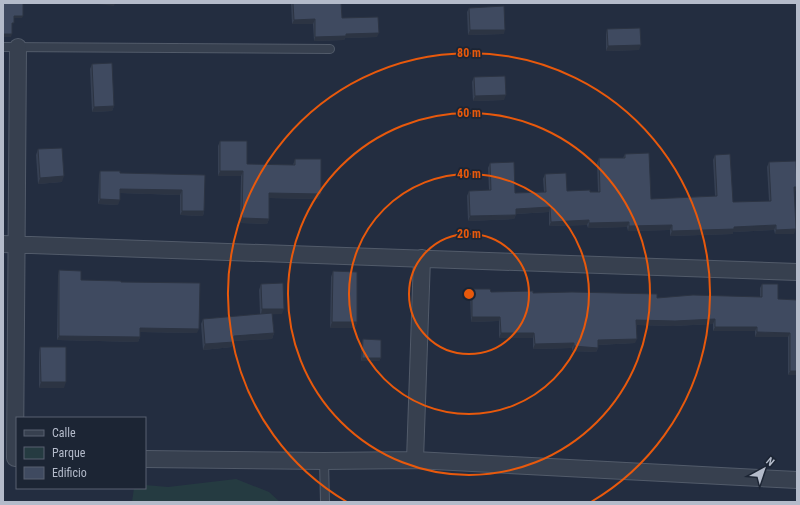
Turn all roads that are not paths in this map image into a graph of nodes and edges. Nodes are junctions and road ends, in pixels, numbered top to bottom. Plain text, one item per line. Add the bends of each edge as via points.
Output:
1 (10, 47) edge
2 (330, 49) dead end
3 (10, 244) edge
4 (422, 258) junction
5 (797, 272) edge
6 (12, 458) edge
7 (146, 459) edge
8 (415, 460) junction
9 (324, 461) junction
10 (797, 480) edge
11 (325, 502) edge

1 - 2 lane
1 - 3 street
3 - 4 street
3 - 6 street
4 - 5 street
4 - 8 street
7 - 9 street
8 - 9 street
8 - 10 street
9 - 11 lane

